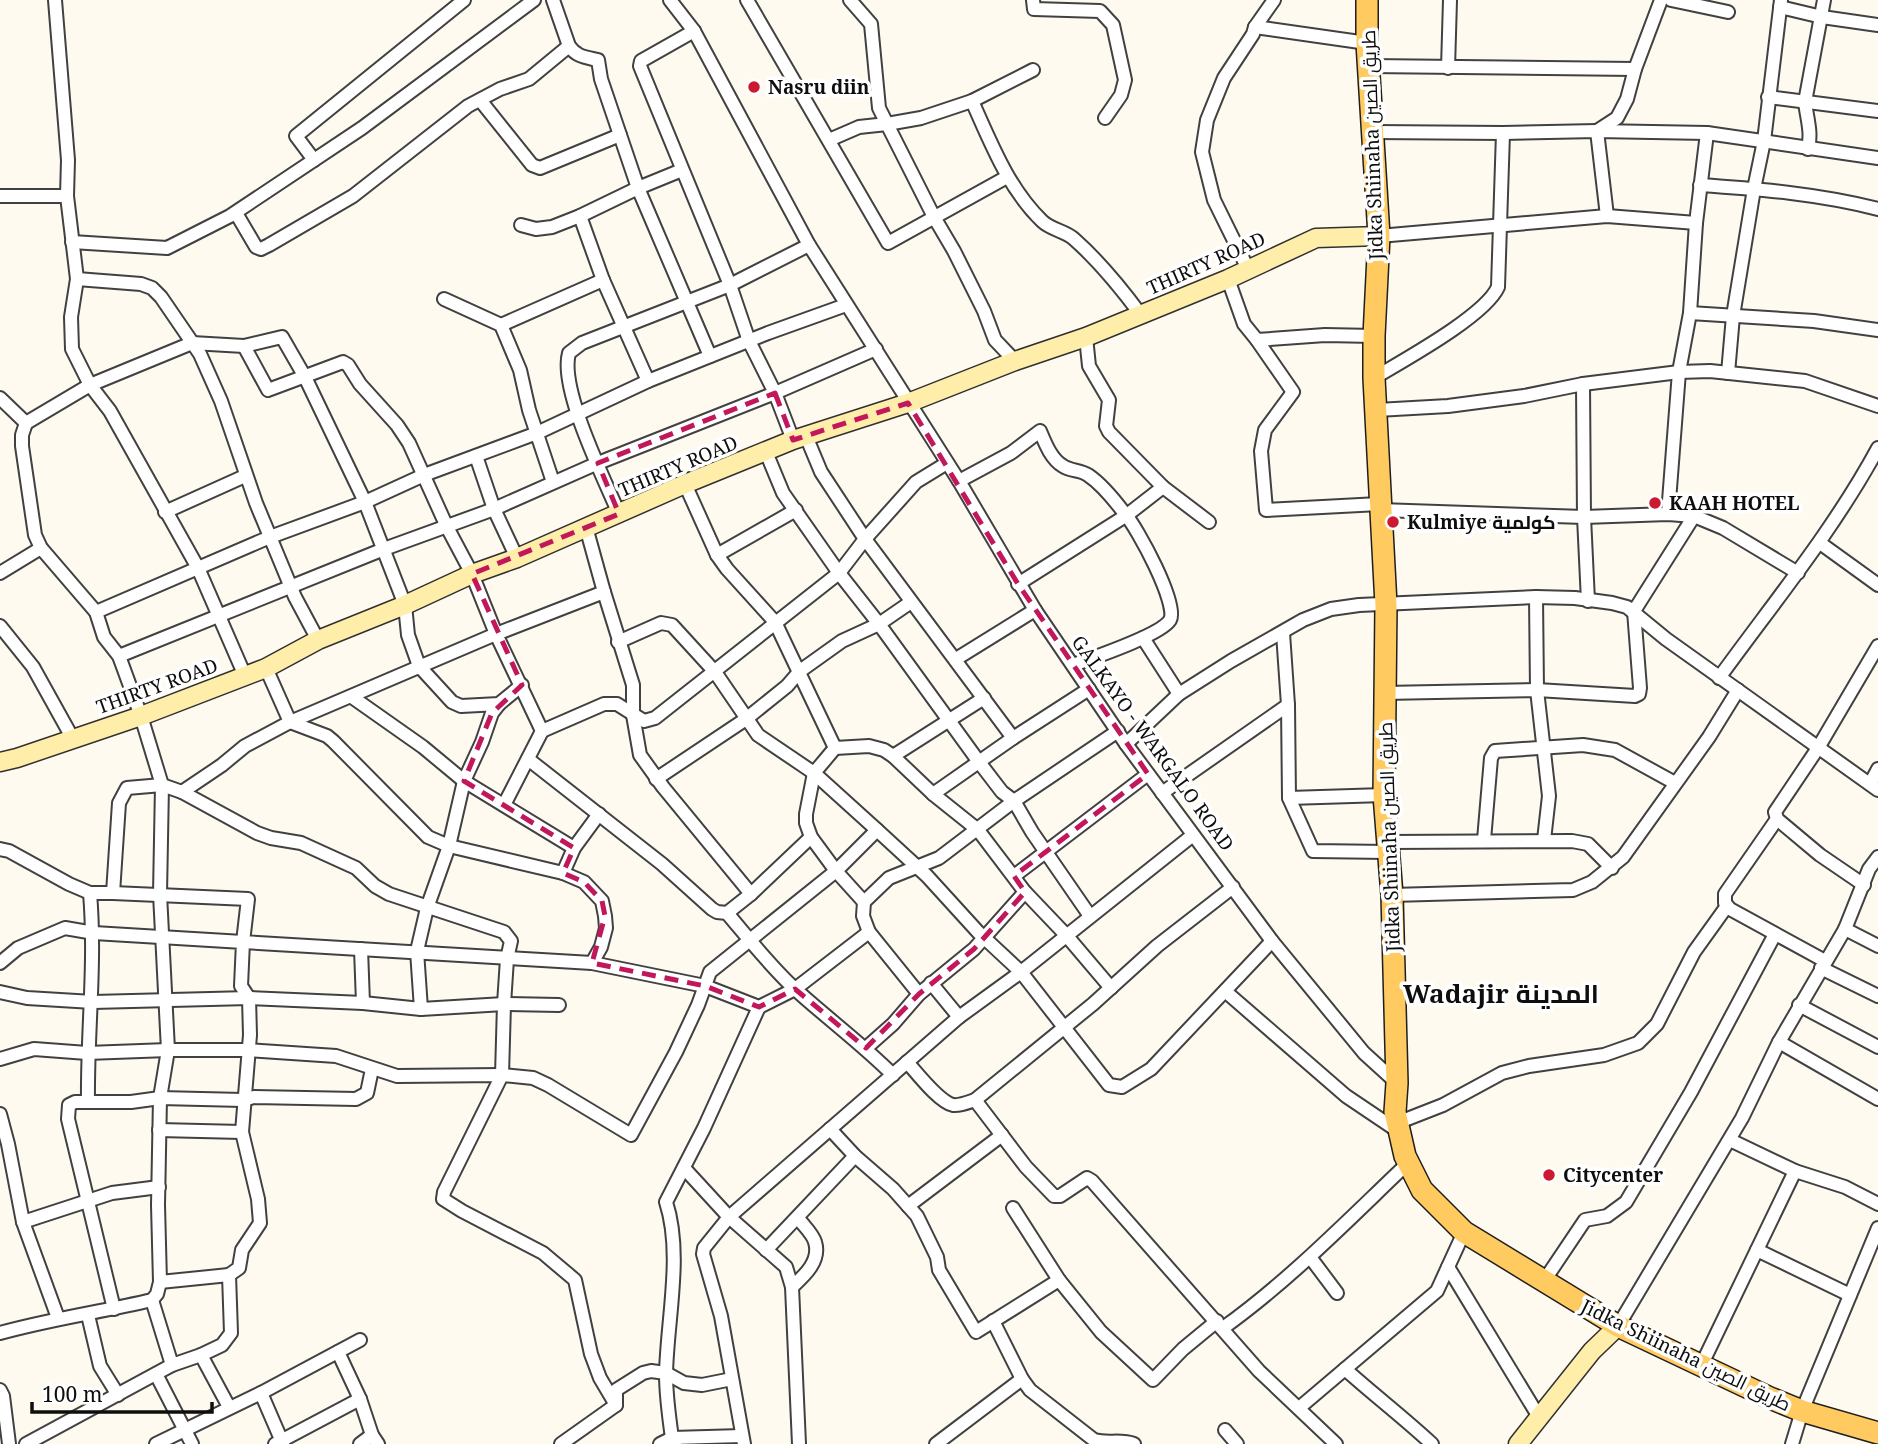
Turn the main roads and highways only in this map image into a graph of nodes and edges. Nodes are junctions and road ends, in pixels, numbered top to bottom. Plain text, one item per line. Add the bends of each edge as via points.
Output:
1 (1367, 0) edge
2 (1379, 236) junction
3 (0, 762) edge
4 (1618, 1326) junction
5 (1878, 1433) edge
6 (1518, 1444) edge

1 - 2 main road, Jidka Shiinaha طريق الصين
2 - 3 main road, THIRTY ROAD via 1317,238 1141,316 908,403 799,438 685,484 318,640 266,668 141,716
2 - 4 main road, Jidka Shiinaha طريق الصين via 1374,378 1386,605 1384,795 1392,895 1398,1127 1422,1190 1464,1232
4 - 5 main road, Jidka Shiinaha طريق الصين via 1802,1411
4 - 6 main road via 1592,1351

